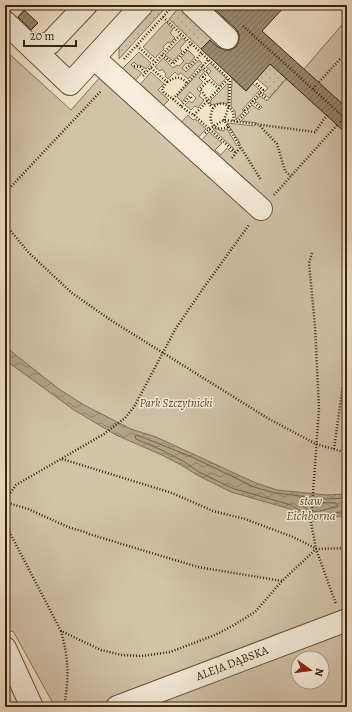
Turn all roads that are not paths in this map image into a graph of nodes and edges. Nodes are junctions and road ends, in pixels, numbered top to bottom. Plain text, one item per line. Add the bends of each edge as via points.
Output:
1 (86, 5) edge
2 (142, 5) edge
3 (192, 5) edge
4 (5, 22) edge
5 (233, 29) road end
6 (30, 45) junction
7 (94, 58) junction
8 (261, 209) road end
9 (345, 621) edge
10 (5, 648) edge
11 (32, 707) edge
12 (117, 707) edge

1 - 6 street via 49,44
2 - 7 street
3 - 5 street
4 - 6 street
6 - 7 street via 70,84
7 - 8 street
9 - 12 street, ALEJA DĄBSKA
10 - 11 street

